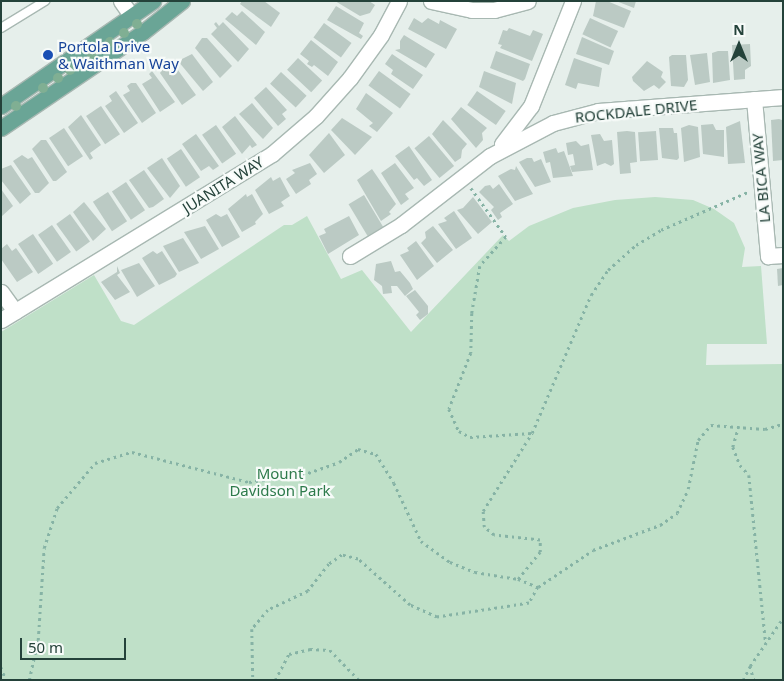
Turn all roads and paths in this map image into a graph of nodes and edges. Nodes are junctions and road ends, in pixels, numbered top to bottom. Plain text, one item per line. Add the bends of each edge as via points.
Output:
1 (45, 1) edge
2 (121, 1) edge
3 (153, 1) edge
4 (182, 1) edge
5 (399, 1) edge
6 (431, 1) edge
7 (528, 1) edge
8 (573, 1) edge
9 (132, 17) junction
10 (1, 28) edge
11 (783, 97) edge
12 (754, 99) junction
13 (1, 106) edge
14 (1, 128) edge
15 (490, 156) junction
16 (462, 177) junction
17 (762, 186) junction
18 (350, 256) dead end
19 (775, 256) edge
20 (1, 292) edge
21 (14, 311) junction
22 (1, 320) edge
23 (783, 424) edge
24 (739, 426) junction
25 (532, 433) junction
26 (518, 579) junction
27 (538, 587) junction
28 (783, 618) edge
29 (766, 644) junction
30 (750, 666) junction
31 (1, 668) edge
32 (6, 680) edge
33 (29, 680) edge
34 (253, 680) edge
35 (275, 680) edge
36 (359, 680) edge
37 (743, 680) edge
38 (754, 680) edge

1 - 10 lane
2 - 9 street
3 - 9 main road
4 - 14 main road via 143,32
5 - 21 street, JUANITA WAY via 380,36 350,78 316,116 272,154
6 - 7 street via 472,10 494,10
8 - 15 street via 531,106 506,141
9 - 13 main road
11 - 12 street, ROCKDALE DRIVE
12 - 15 street, ROCKDALE DRIVE via 575,116 530,133
12 - 17 street, LA BICA WAY
15 - 16 street, ROCKDALE DRIVE
16 - 18 street, ROCKDALE DRIVE via 387,235
16 - 25 path via 506,235 505,241 480,266 472,313 471,353 449,410 459,431 470,437
17 - 19 street, LA BICA WAY
17 - 25 path via 661,230 636,245 608,270 591,295
20 - 21 street
21 - 22 street, JUANITA WAY
23 - 24 path via 765,430
24 - 27 path via 711,425 698,440 688,489 677,513 660,524 594,550
24 - 29 path via 733,447 740,465 749,475
25 - 26 path via 483,511 484,527 494,535 540,540 540,552
26 - 27 path
26 - 33 path via 475,572 450,562 421,542 394,483 376,454 358,450 339,462 302,475 249,482 132,452 95,463 57,508 44,548 38,640
27 - 34 path via 529,603 437,617 410,605 358,559 342,555 329,564 308,591 268,610 252,629
28 - 29 path
29 - 30 path
30 - 37 path
30 - 38 path
31 - 32 path
35 - 36 path via 289,654 310,649 330,650

